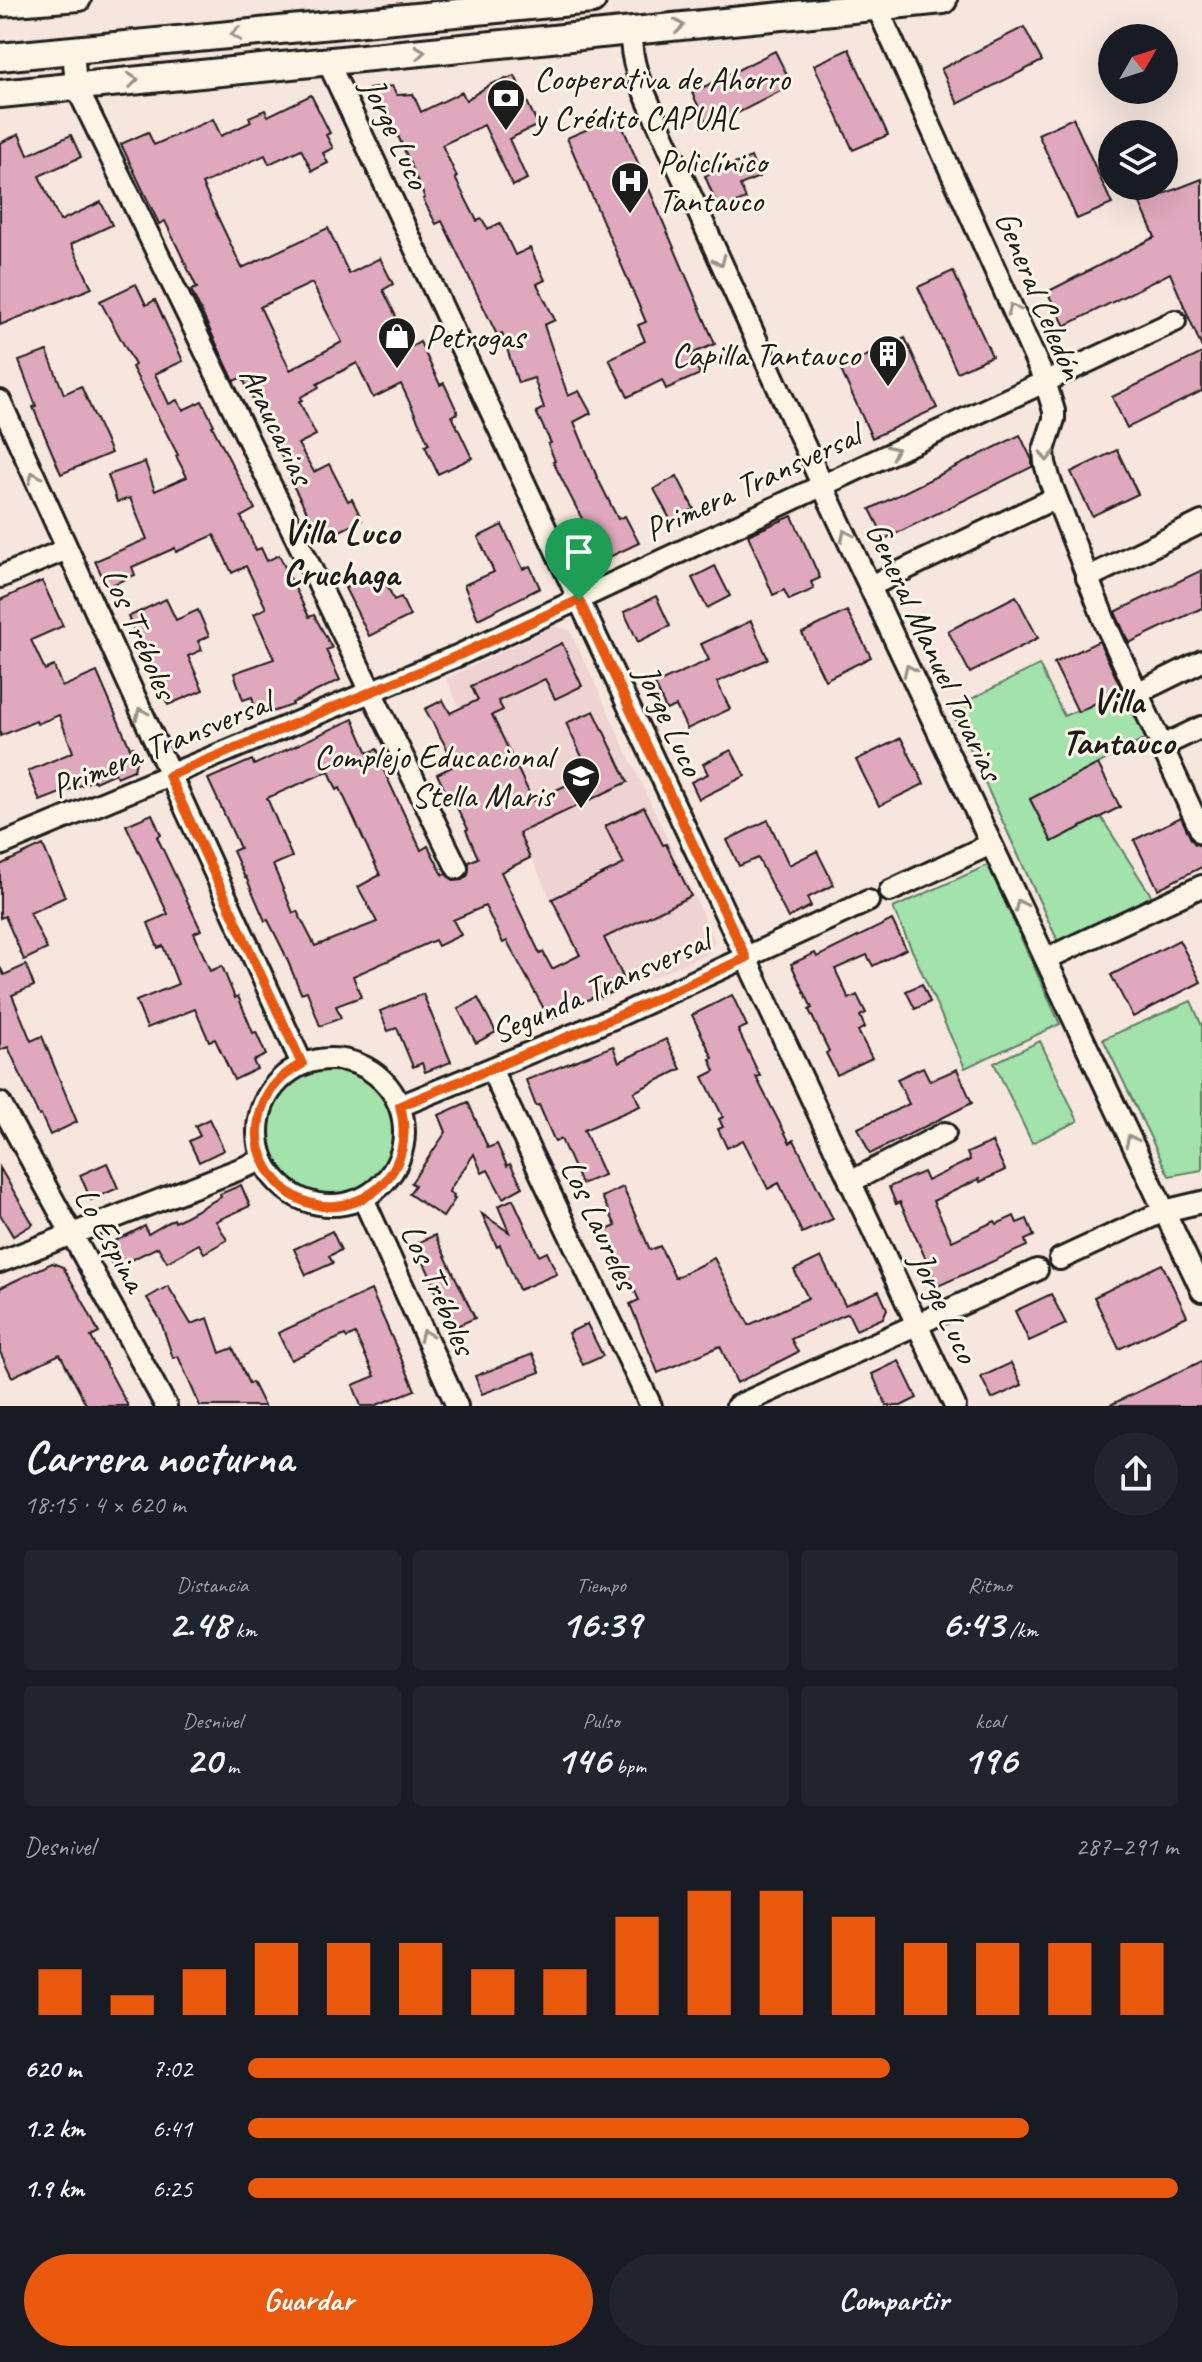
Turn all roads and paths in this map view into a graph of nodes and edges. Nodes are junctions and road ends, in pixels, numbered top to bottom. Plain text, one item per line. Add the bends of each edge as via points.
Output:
1 (80, 0) edge
2 (592, 0) edge
3 (943, 0) edge
4 (0, 6) edge
5 (441, 7) edge
6 (877, 7) junction
7 (631, 31) junction
8 (73, 50) junction
9 (0, 57) edge
10 (328, 62) junction
11 (76, 86) junction
12 (0, 94) edge
13 (1175, 321) dead end
14 (1045, 381) junction
15 (0, 401) edge
16 (822, 484) junction
17 (1055, 498) junction
18 (1202, 522) edge
19 (67, 549) junction
20 (0, 577) edge
21 (1087, 578) junction
22 (870, 586) junction
23 (579, 600) junction
24 (1202, 661) edge
25 (371, 692) junction
26 (1137, 693) junction
27 (1202, 727) edge
28 (1162, 746) junction
29 (169, 776) junction
30 (1202, 833) edge
31 (991, 844) junction
32 (0, 845) edge
33 (457, 868) dead end
34 (1202, 886) edge
35 (890, 891) dead end
36 (868, 901) dead end
37 (746, 958) junction
38 (1046, 959) junction
39 (302, 1064) junction
40 (491, 1069) junction
41 (0, 1103) edge
42 (400, 1106) junction
43 (945, 1133) dead end
44 (263, 1160) junction
45 (850, 1182) junction
46 (363, 1198) junction
47 (1202, 1202) edge
48 (1164, 1211) junction
49 (72, 1234) junction
50 (1060, 1259) dead end
51 (0, 1262) edge
52 (1037, 1270) dead end
53 (1202, 1291) edge
54 (918, 1325) junction
55 (166, 1406) edge
56 (457, 1406) edge
57 (651, 1406) edge
58 (737, 1406) edge
59 (955, 1406) edge

1 - 4 street
2 - 5 main road
3 - 6 main road
5 -> 8 main road
7 -> 6 main road
14 -> 6 street, General Celedón
10 -> 7 main road
7 -> 16 street, General Manuel Tovarias via 631,54 642,88
8 - 9 main road
8 - 11 street, Araucarias
11 -> 10 main road
10 - 23 street, Jorge Luco
11 - 12 main road
11 - 25 street, Araucarias
13 - 14 street, Primera Transversal
16 -> 14 street, Primera Transversal
14 -> 17 street, General Celedón via 1054,419 1045,463
19 -> 15 street, Los Tréboles
22 -> 16 street, General Manuel Tovarias
16 - 23 street, Primera Transversal
17 - 21 street, General Celedón
17 - 22 street
18 - 21 street
19 - 20 street
29 -> 19 street, Los Tréboles
21 - 26 street, General Celedón
31 -> 22 street, General Manuel Tovarias
23 - 25 street, Primera Transversal
23 - 37 street, Jorge Luco
24 - 26 street
25 - 29 street, Primera Transversal
25 - 33 street, Araucarias
26 - 28 street, General Celedón
27 - 28 street
28 - 30 street, General Celedón
29 - 32 street, Primera Transversal
29 - 39 street, Los Tréboles
31 - 35 street
38 -> 31 street, General Manuel Tovarias
34 - 38 street
36 - 37 street, Segunda Transversal
37 - 40 street, Segunda Transversal
37 - 45 street, Jorge Luco
48 -> 38 street, General Manuel Tovarias
39 - 42 street via 337,1059 360,1064 380,1077
39 - 44 street via 265,1098 257,1135
40 - 42 street, Segunda Transversal
40 - 57 street, Los Laureles
41 - 49 street, Lo Espina
42 - 46 street via 405,1133 399,1160 385,1182
43 - 45 street
44 - 46 street via 284,1189 305,1201 329,1206
44 - 49 street
45 - 54 street, Jorge Luco
56 -> 46 street, Los Tréboles
47 - 48 street
48 - 50 street
48 - 53 street, General Manuel Tovarias
49 - 51 street
49 - 55 street, Lo Espina
52 - 54 street
54 - 58 street
54 - 59 street, Jorge Luco

